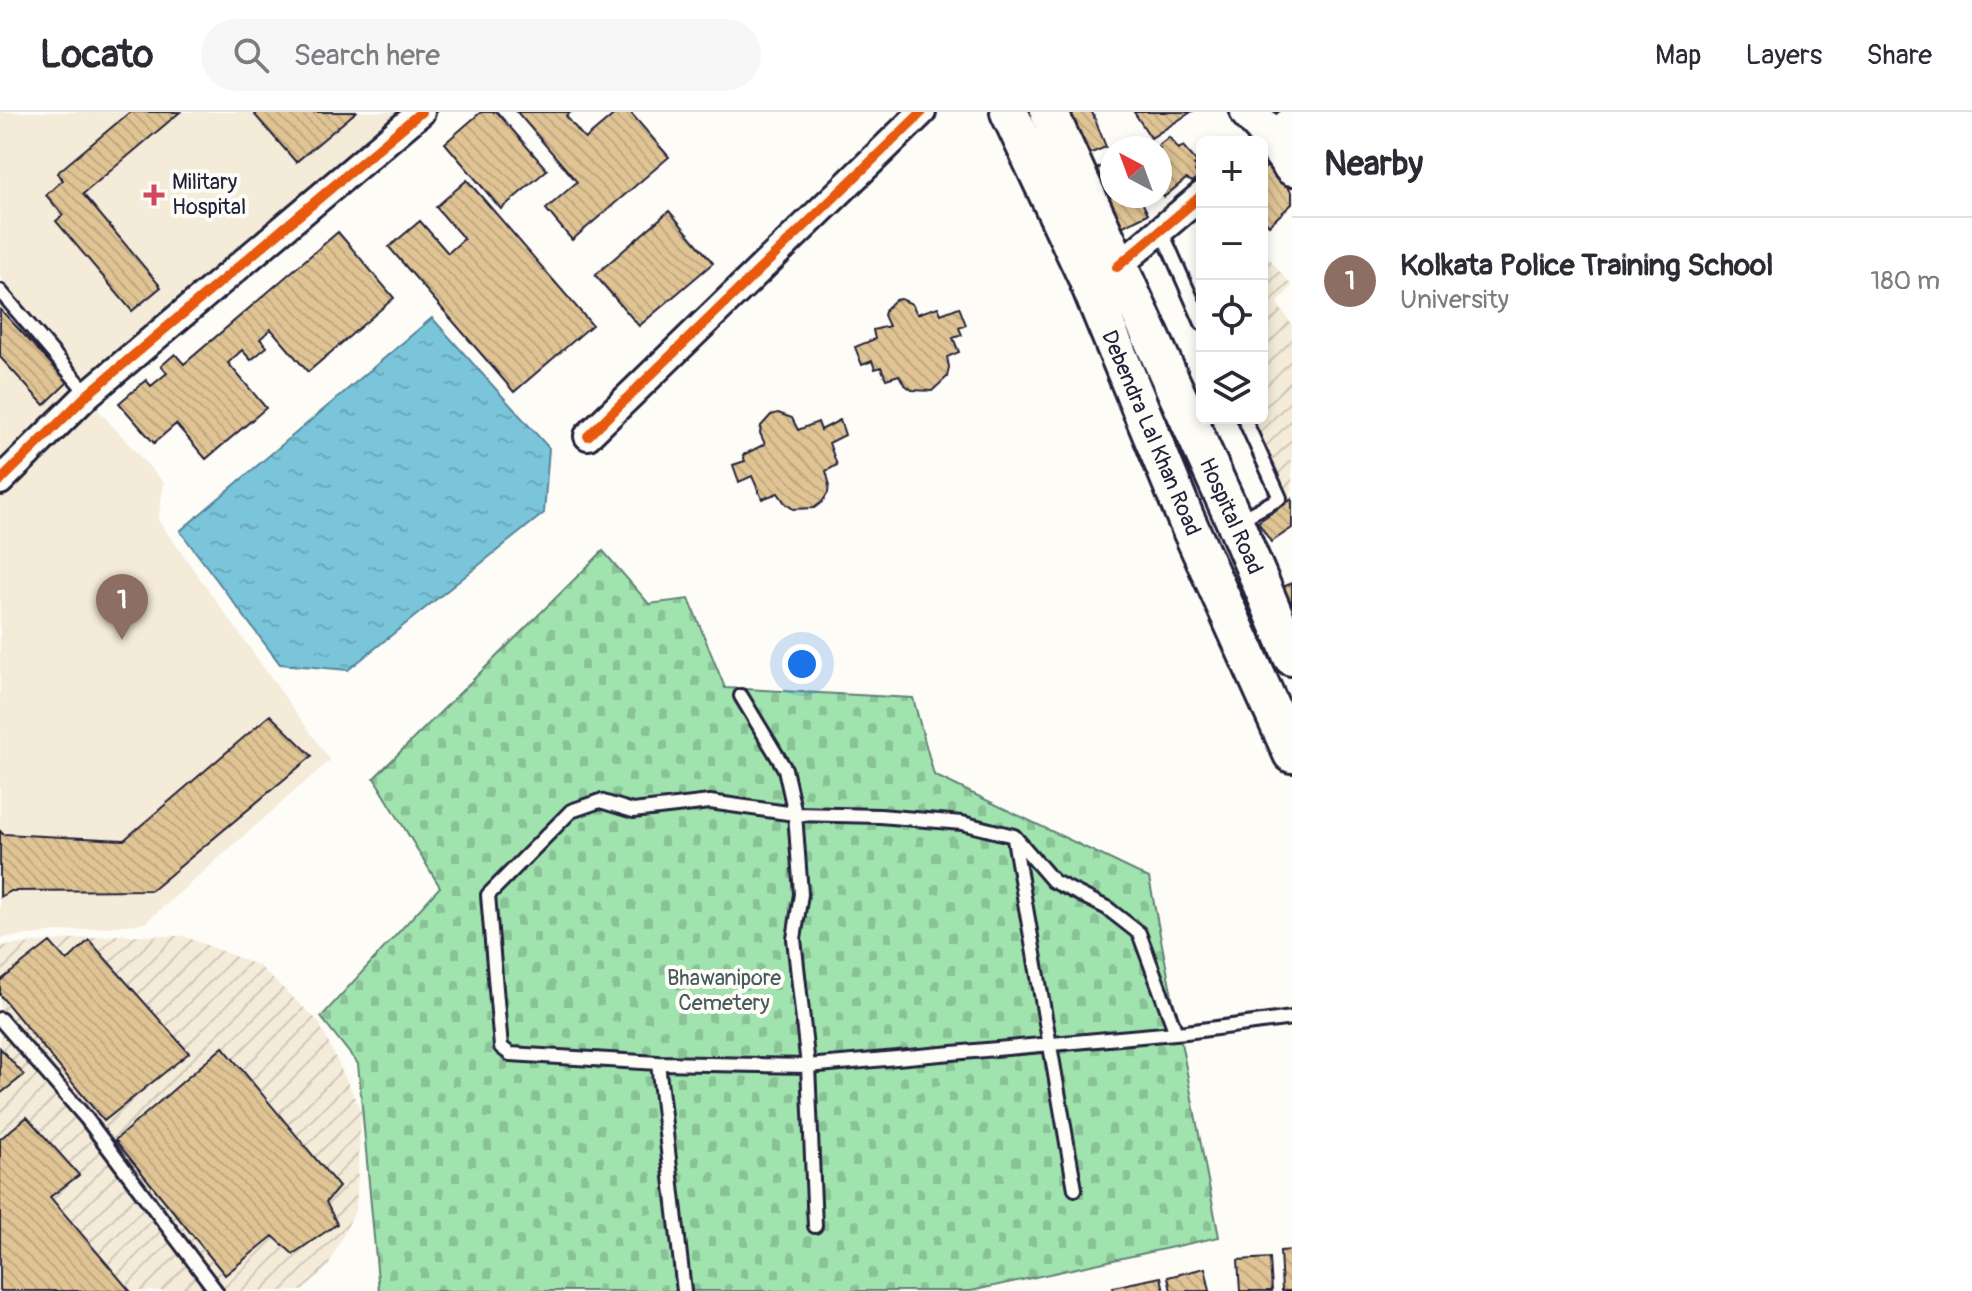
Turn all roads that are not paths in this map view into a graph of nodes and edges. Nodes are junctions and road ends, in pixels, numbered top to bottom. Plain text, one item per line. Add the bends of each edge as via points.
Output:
1 (421, 112) edge
2 (922, 112) edge
3 (1009, 112) edge
4 (1049, 112) edge
5 (1268, 128) edge
6 (1292, 167) edge
7 (1196, 200) edge
8 (1161, 230) junction
9 (1117, 267) junction
10 (0, 291) edge
11 (1196, 309) edge
12 (88, 394) junction
13 (1247, 424) edge
14 (588, 436) dead end
15 (0, 481) edge
16 (1235, 522) junction
17 (1292, 657) edge
18 (741, 696) dead end
19 (1292, 754) edge
20 (795, 814) junction
21 (1014, 836) junction
22 (1292, 1018) edge
23 (0, 1019) edge
24 (1176, 1033) junction
25 (1049, 1045) junction
26 (658, 1063) junction
27 (808, 1066) junction
28 (1075, 1189) dead end
29 (815, 1226) dead end
30 (216, 1291) edge
31 (684, 1291) edge

1 - 12 street
2 - 14 street
3 - 19 main road, Debendra Lal Khan Road via 1085,274 1186,519
4 - 9 main road, Hospital Road
5 - 6 main road
7 - 8 street
8 - 9 street
8 - 11 lane
9 - 16 main road, Hospital Road
10 - 12 lane
12 - 15 street
13 - 16 lane via 1280,498
16 - 17 main road, Hospital Road
18 - 20 lane via 785,769
20 - 21 lane via 962,823
20 - 26 lane via 710,802 633,811 600,801 571,811 488,895 501,1047 510,1054
20 - 27 lane via 801,894 794,939
21 - 24 lane via 1053,881 1107,908 1139,933
21 - 25 lane
22 - 24 lane
23 - 30 lane via 86,1118
24 - 25 lane
25 - 27 lane
25 - 28 lane
26 - 27 lane
26 - 31 lane
27 - 29 lane

